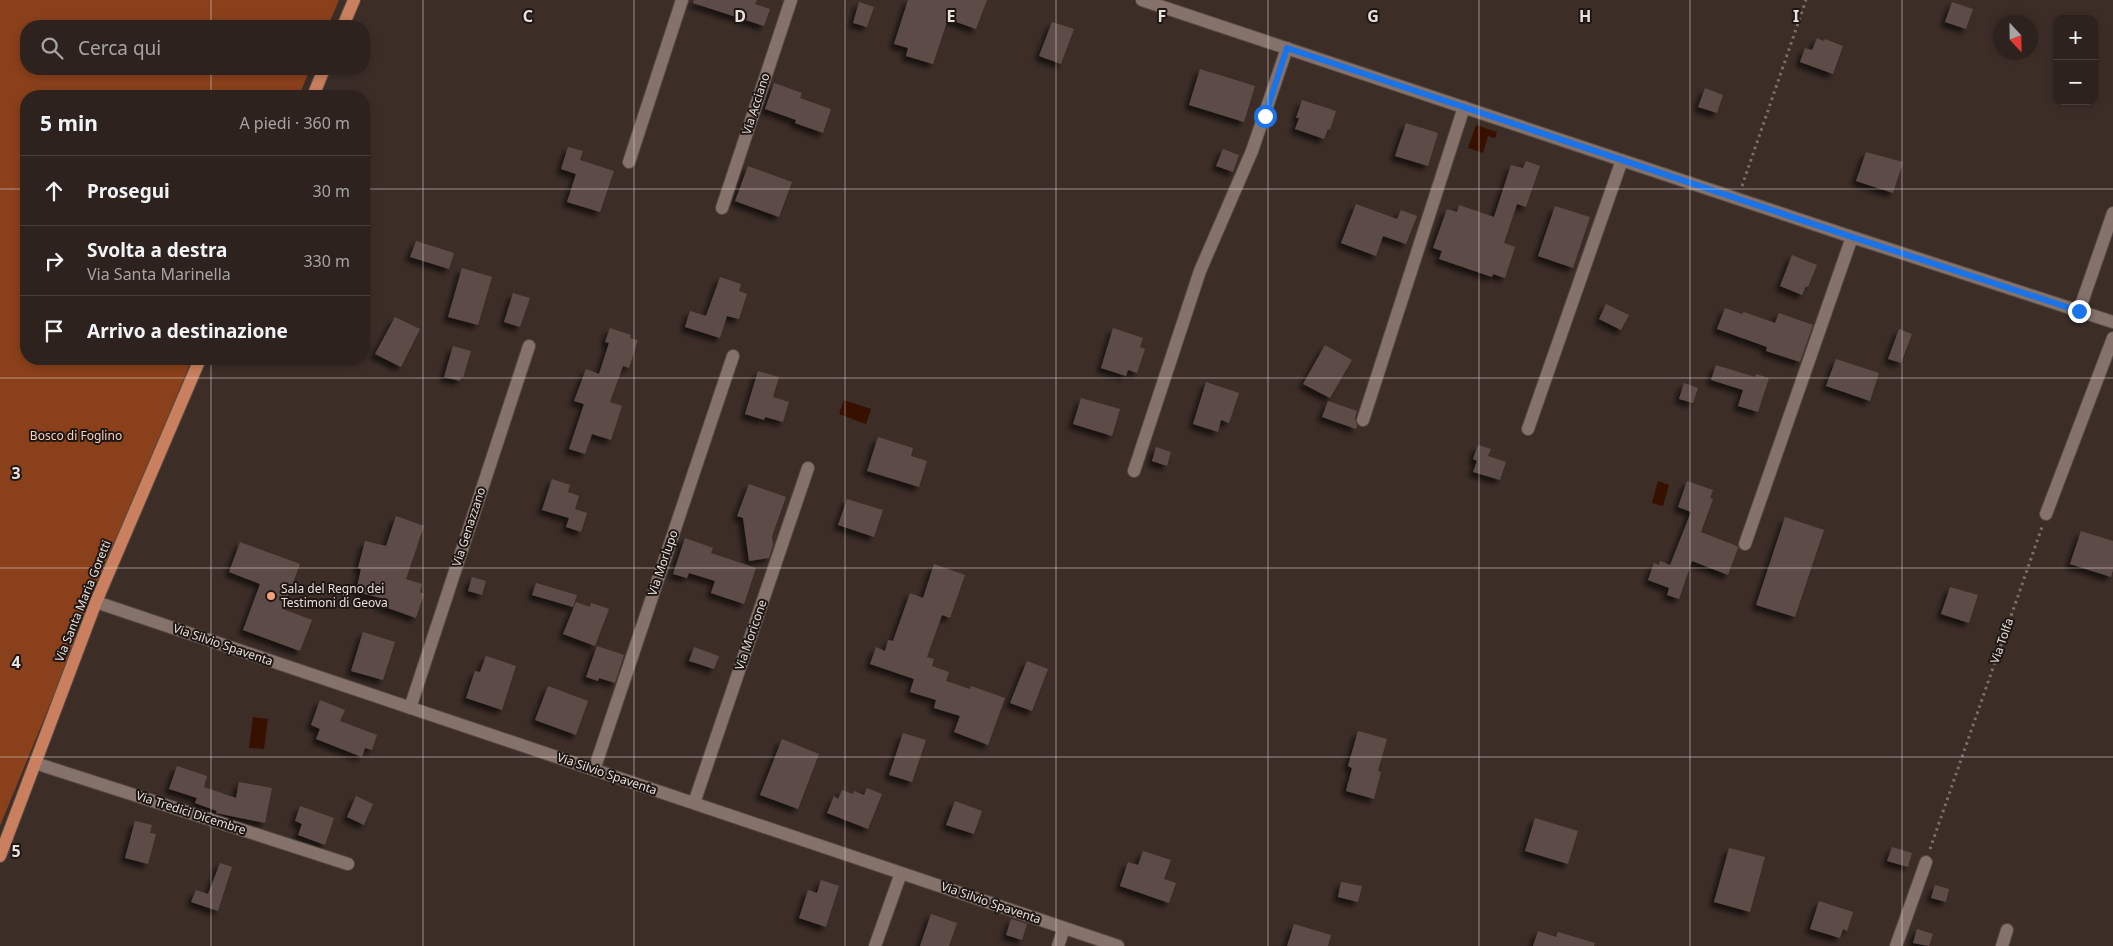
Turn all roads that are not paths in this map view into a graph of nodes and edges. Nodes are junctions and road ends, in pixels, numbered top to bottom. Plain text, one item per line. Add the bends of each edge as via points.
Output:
1 (354, 0) edge
2 (682, 0) edge
3 (791, 0) edge
4 (1142, 0) edge
5 (346, 20) edge
6 (1287, 48) junction
7 (321, 75) edge
8 (315, 90) edge
9 (1464, 107) junction
10 (1622, 160) junction
11 (629, 162) dead end
12 (722, 208) dead end
13 (2113, 213) edge
14 (1852, 237) junction
15 (2079, 311) junction
16 (2113, 322) edge
17 (2113, 338) edge
18 (529, 346) dead end
19 (733, 356) dead end
20 (197, 365) edge
21 (1363, 420) dead end
22 (1528, 429) dead end
23 (808, 468) dead end
24 (1134, 471) dead end
25 (2046, 514) road end
26 (1745, 544) dead end
27 (96, 602) junction
28 (410, 708) junction
29 (35, 763) junction
30 (594, 770) junction
31 (694, 803) junction
32 (0, 856) edge
33 (1926, 862) road end
34 (348, 864) dead end
35 (901, 873) junction
36 (1064, 928) junction
37 (2007, 930) dead end
38 (875, 946) edge
39 (1058, 946) edge
40 (1118, 946) edge
41 (1896, 946) edge
42 (2002, 946) edge

1 - 5 main road
2 - 11 street
3 - 12 street, Via Acciano
4 - 6 street
6 - 9 street
6 - 24 street via 1252,151 1200,271
7 - 8 main road
9 - 10 street
9 - 21 street
10 - 14 street
10 - 22 street
13 - 15 street
14 - 15 street
14 - 26 street
15 - 16 street
17 - 25 street
18 - 28 street, Via Genazzano
19 - 30 street, Via Morlupo
20 - 27 main road, Via Santa Maria Goretti
23 - 31 street, Via Moricone
27 - 28 street, Via Silvio Spaventa
27 - 29 main road, Via Santa Maria Goretti
28 - 30 street, Via Silvio Spaventa
29 - 32 main road, Via Santa Maria Goretti
29 - 34 street, Via Tredici Dicembre
30 - 31 street, Via Silvio Spaventa
31 - 35 street, Via Silvio Spaventa
33 - 41 street
35 - 36 street, Via Silvio Spaventa
35 - 38 street
36 - 39 street
36 - 40 street, Via Silvio Spaventa
37 - 42 street

